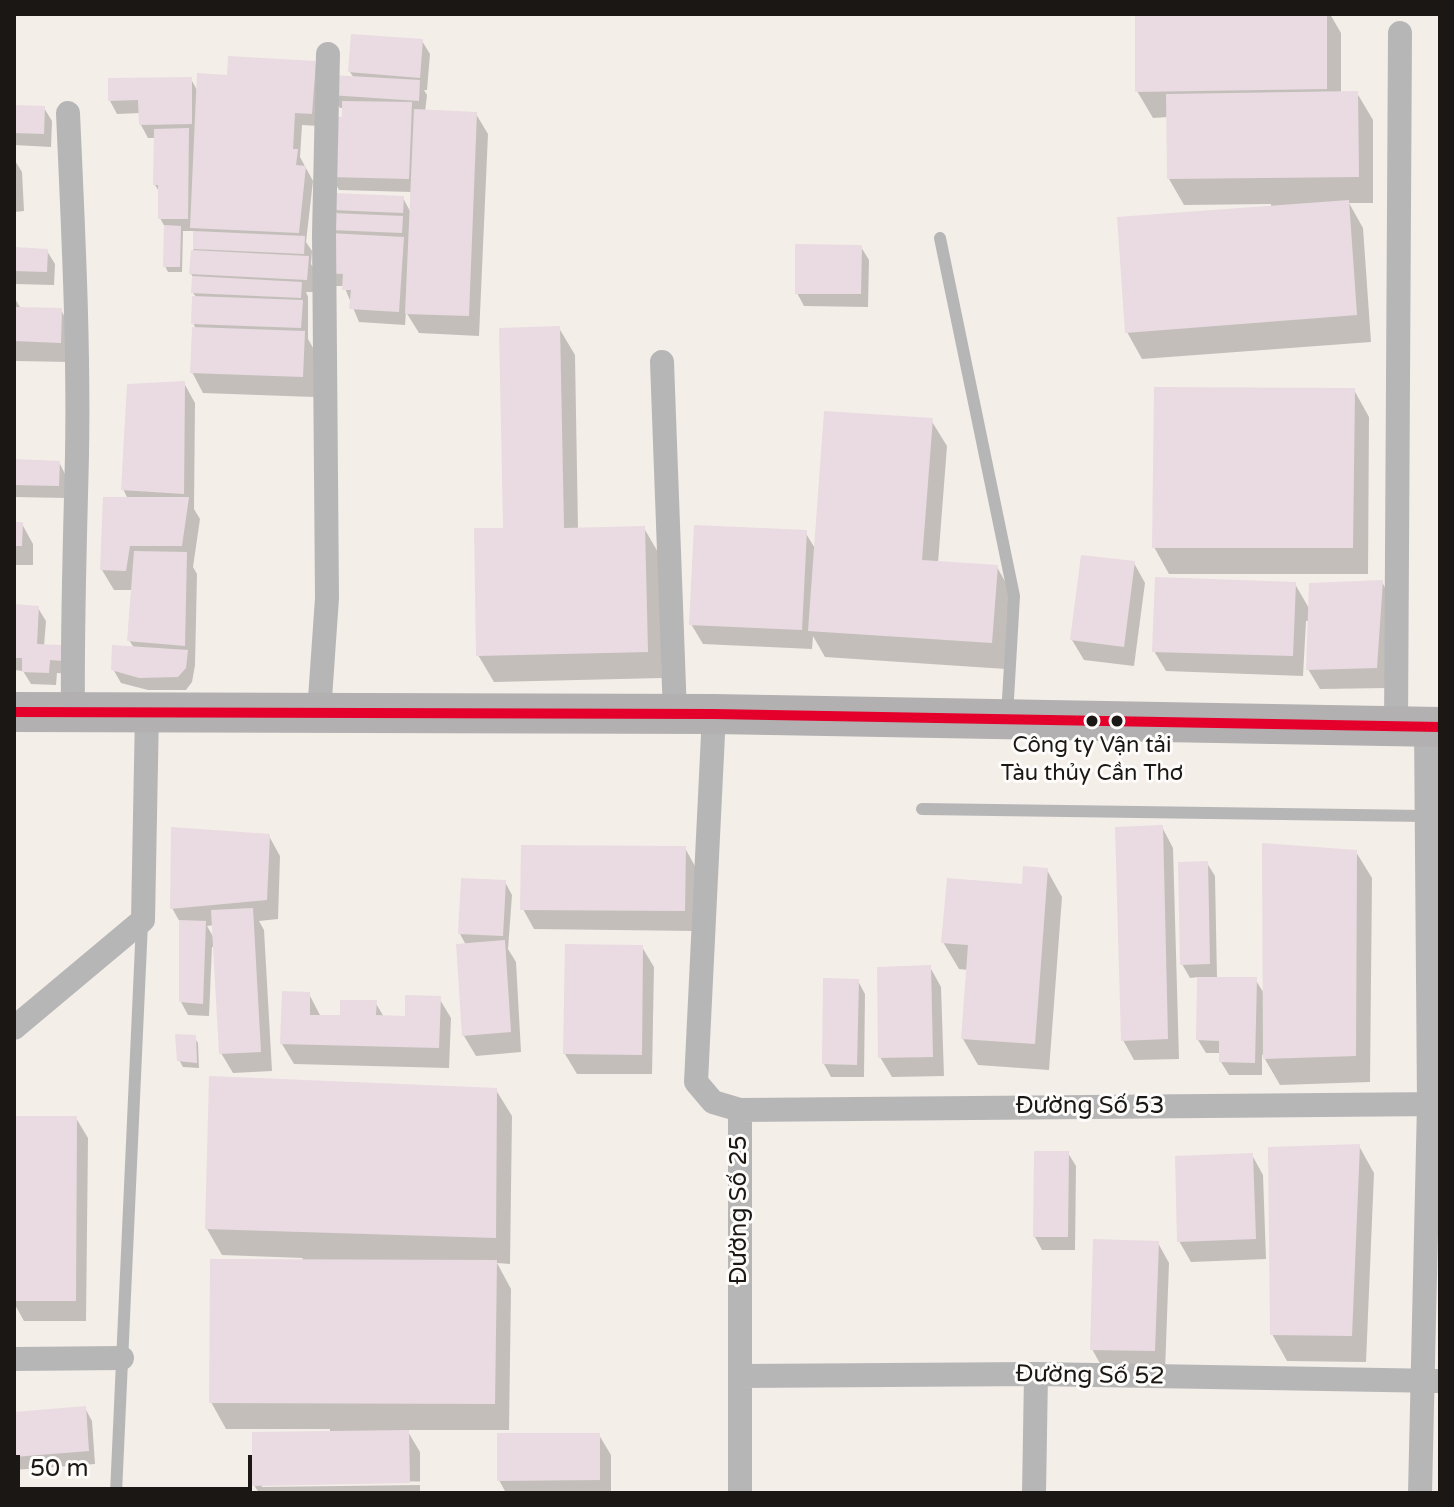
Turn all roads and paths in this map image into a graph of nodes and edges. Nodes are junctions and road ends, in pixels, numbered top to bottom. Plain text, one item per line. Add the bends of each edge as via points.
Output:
1 (1400, 33) dead end
2 (328, 54) dead end
3 (68, 113) dead end
4 (940, 238) dead end
5 (662, 362) dead end
6 (14, 712) edge
7 (73, 712) junction
8 (147, 712) junction
9 (319, 713) junction
10 (675, 714) junction
11 (714, 714) junction
12 (1007, 719) junction
13 (1421, 726) edge
14 (922, 809) dead end
15 (1425, 816) junction
16 (143, 920) junction
17 (14, 1028) edge
18 (1434, 1104) edge
19 (740, 1110) junction
20 (122, 1358) junction
21 (14, 1359) edge
22 (1036, 1374) junction
23 (740, 1376) junction
24 (1431, 1381) edge
25 (116, 1493) edge
26 (740, 1493) edge
27 (1034, 1493) edge
28 (1420, 1493) edge

1 - 13 street
2 - 9 street via 327,598
3 - 7 street via 77,454
4 - 12 lane via 1014,596
5 - 10 street
6 - 7 highway
7 - 8 highway
8 - 9 highway
8 - 16 street
9 - 10 highway
10 - 11 highway
11 - 12 highway
11 - 19 street, Đường Số 25 via 696,1082 713,1102
12 - 13 highway
13 - 15 street
14 - 15 lane
15 - 18 street
16 - 17 street
16 - 20 lane
18 - 19 street, Đường Số 53
18 - 24 street
19 - 23 street, Đường Số 25
20 - 21 street
20 - 25 lane
22 - 23 street, Đường Số 52
22 - 24 street, Đường Số 52
22 - 27 street
23 - 26 street, Đường Số 25
24 - 28 street

